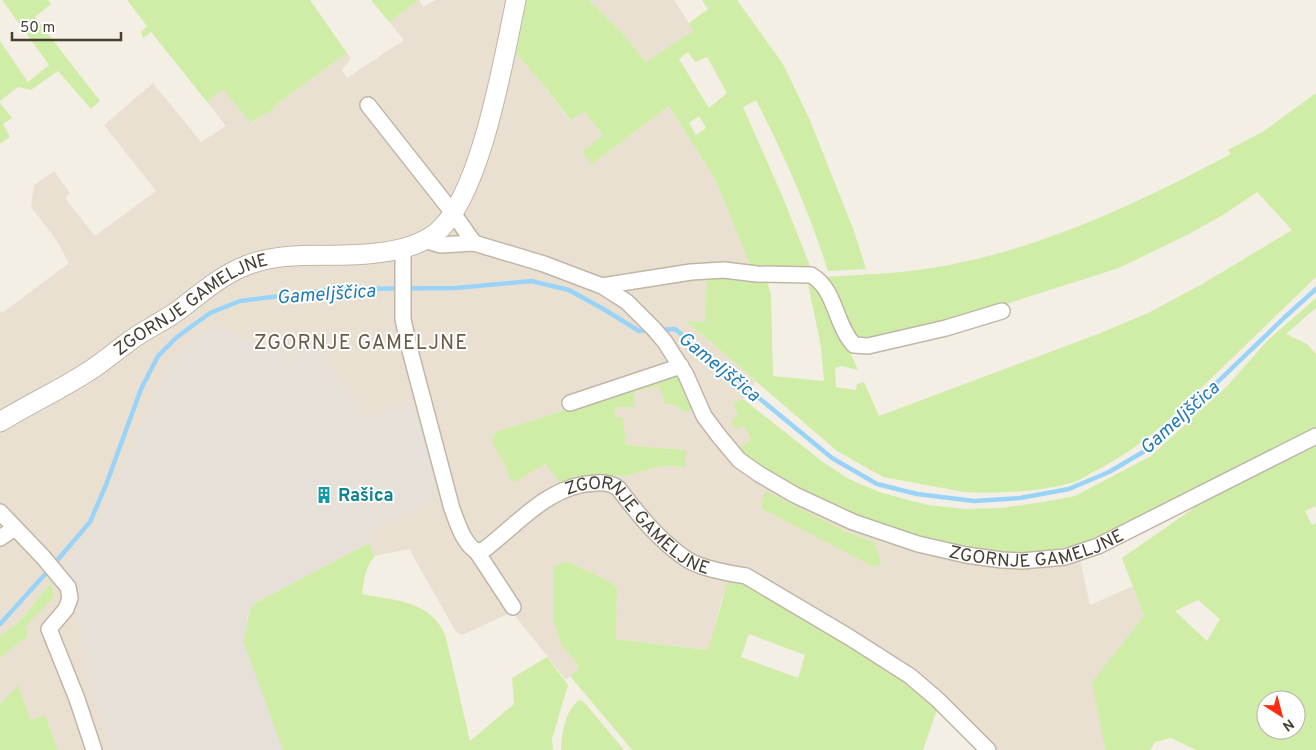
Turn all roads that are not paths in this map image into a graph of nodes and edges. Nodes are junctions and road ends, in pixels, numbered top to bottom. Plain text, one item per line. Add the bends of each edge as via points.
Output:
1 (516, 0) edge
2 (368, 105) dead end
3 (453, 213) junction
4 (424, 240) junction
5 (474, 243) junction
6 (403, 248) junction
7 (602, 286) junction
8 (1002, 311) dead end
9 (681, 366) junction
10 (570, 403) dead end
11 (0, 422) edge
12 (1316, 436) edge
13 (0, 512) edge
14 (15, 528) junction
15 (0, 538) edge
16 (478, 552) junction
17 (513, 606) dead end
18 (94, 750) edge
19 (988, 750) edge

1 - 3 street, ZGORNJE GAMELJNE via 485,134 467,186
2 - 3 street
3 - 4 street, ZGORNJE GAMELJNE via 436,233
3 - 5 street
4 - 5 street, ZGORNJE GAMELJNE via 441,245
4 - 6 street, ZGORNJE GAMELJNE
5 - 7 street, ZGORNJE GAMELJNE via 563,270
6 - 11 street, ZGORNJE GAMELJNE via 375,253 269,259 244,266 210,286 97,366
6 - 16 street via 403,318 408,344 452,509 466,540
7 - 8 street via 724,270 811,275 829,295 848,338 854,345 868,346
7 - 9 street, ZGORNJE GAMELJNE via 627,302 643,318
9 - 10 street
9 - 12 street, ZGORNJE GAMELJNE via 704,416 739,460 759,474 853,522 918,544 1002,560 1065,557 1098,546
13 - 14 street
14 - 15 street
14 - 18 street via 68,587 70,598 66,609 49,629
16 - 17 street
16 - 19 street, ZGORNJE GAMELJNE via 559,491 591,483 612,484 656,533 688,560 746,576 874,652 922,684

